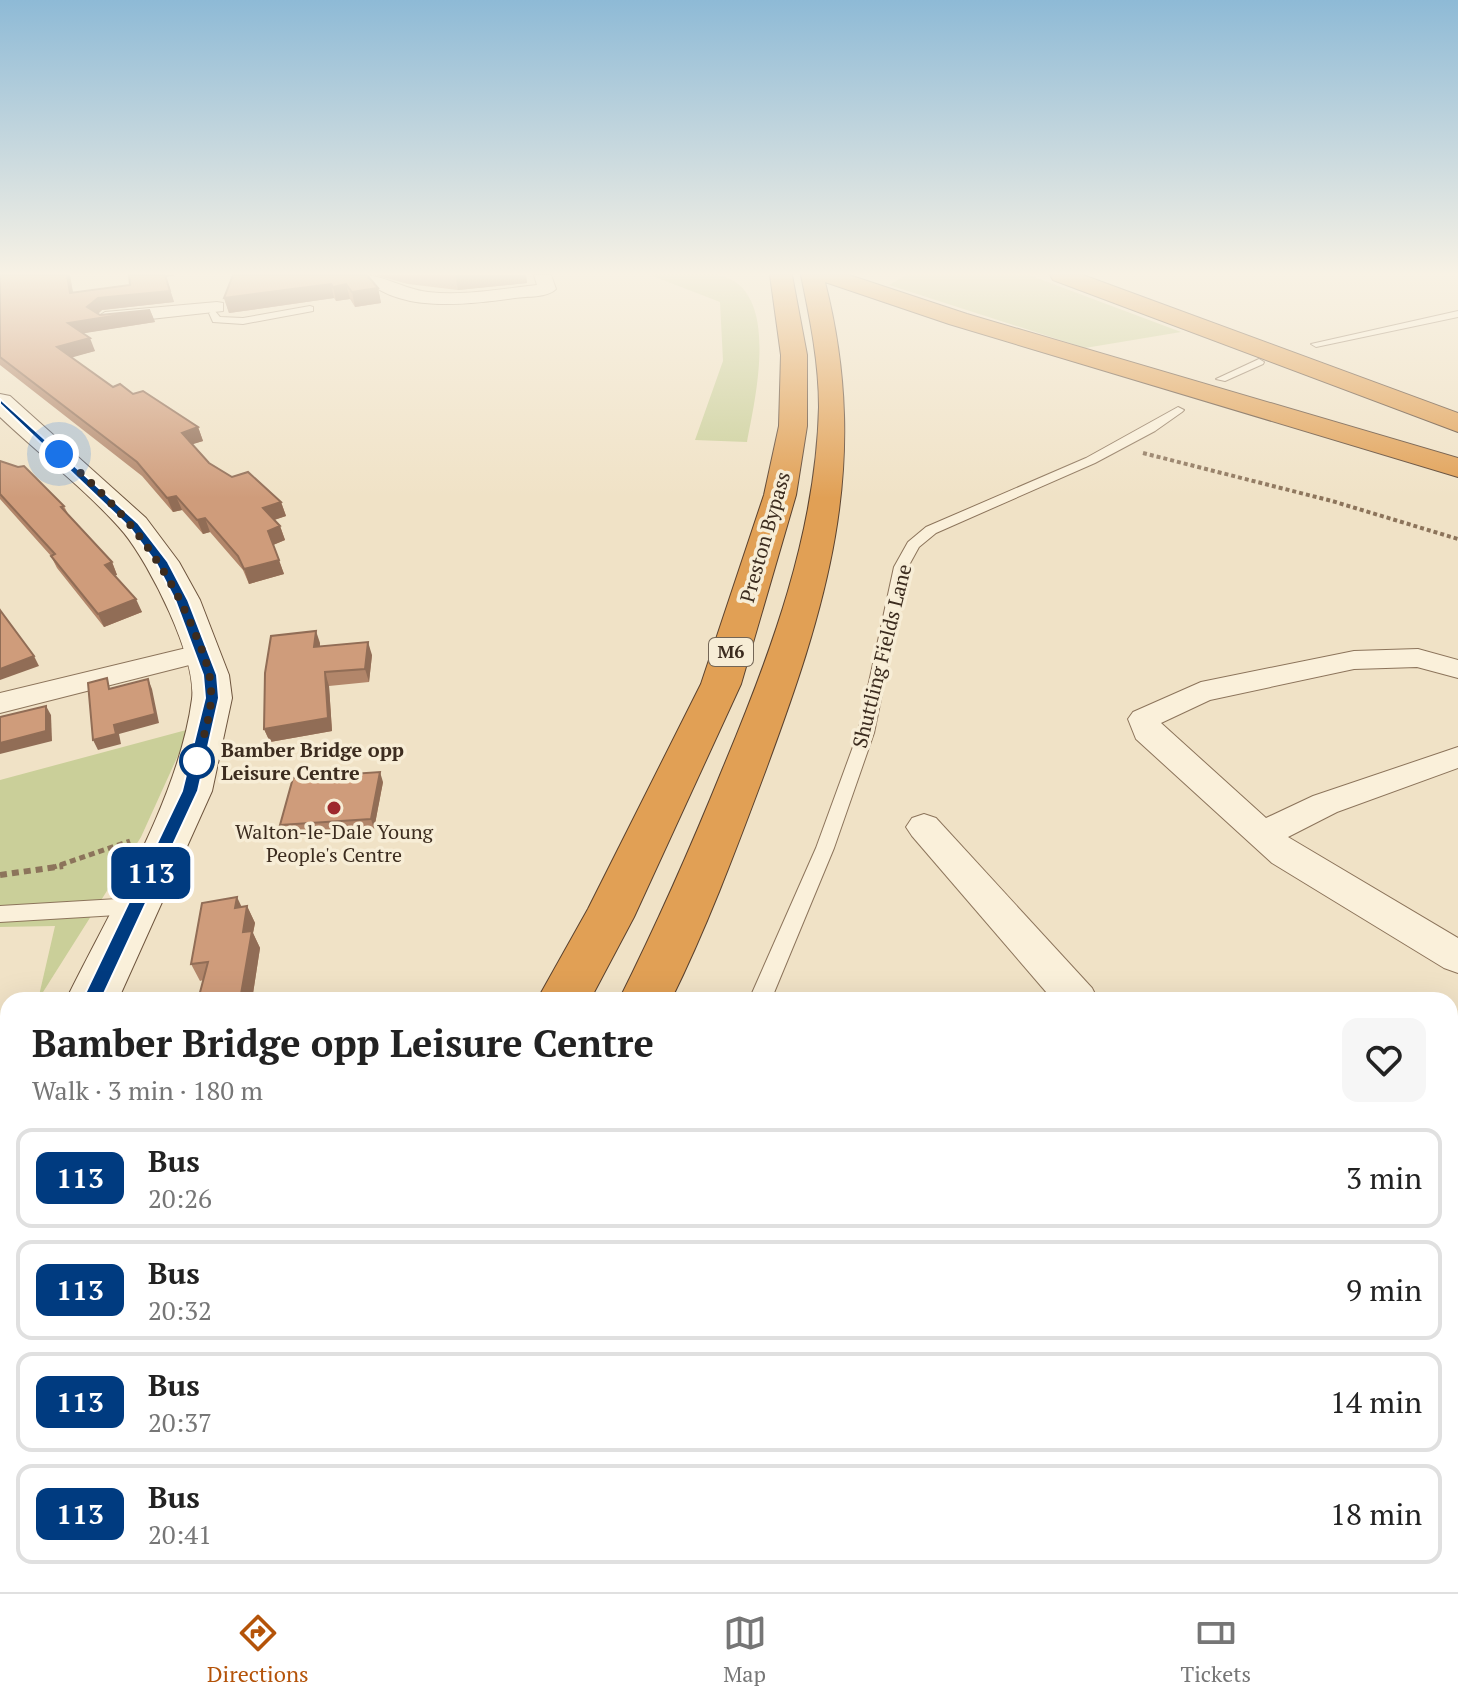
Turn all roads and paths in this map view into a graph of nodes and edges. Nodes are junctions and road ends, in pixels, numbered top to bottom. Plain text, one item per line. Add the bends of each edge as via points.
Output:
1 (793, 349) edge
2 (827, 349) edge
3 (1064, 349) edge
4 (1260, 349) edge
5 (1259, 362) dead end
6 (1221, 379) dead end
7 (0, 402) edge
8 (1178, 410) dead end
9 (1458, 423) edge
10 (1112, 448) junction
11 (1458, 468) edge
12 (1458, 539) edge
13 (203, 653) junction
14 (1458, 669) edge
15 (0, 703) edge
16 (1456, 757) edge
17 (174, 825) junction
18 (924, 827) dead end
19 (1263, 834) junction
20 (0, 875) edge
21 (134, 906) junction
22 (0, 914) edge
23 (1458, 957) edge
24 (96, 992) edge
25 (567, 992) edge
26 (649, 992) edge
27 (763, 992) edge
28 (1071, 992) edge

1 - 25 highway, Preston Bypass / M6 via 793,426 780,495 721,684
2 - 26 highway, M6 via 833,409 828,478 813,561 785,662 680,933
3 - 11 highway
4 - 9 highway
5 - 6 lane
7 - 13 street via 134,525 162,562
8 - 10 lane, Shuttling Fields Lane
10 - 12 path via 1332,501
10 - 27 lane, Shuttling Fields Lane via 931,530 913,545 901,567 866,733 825,848
13 - 15 street
13 - 17 street via 212,698 190,791
14 - 19 street via 1418,658 1354,660 1201,692 1144,719 1147,732
16 - 19 street via 1325,804
17 - 20 path via 62,866
17 - 21 street
18 - 28 street
19 - 23 street via 1285,854
21 - 22 lane
21 - 24 street

